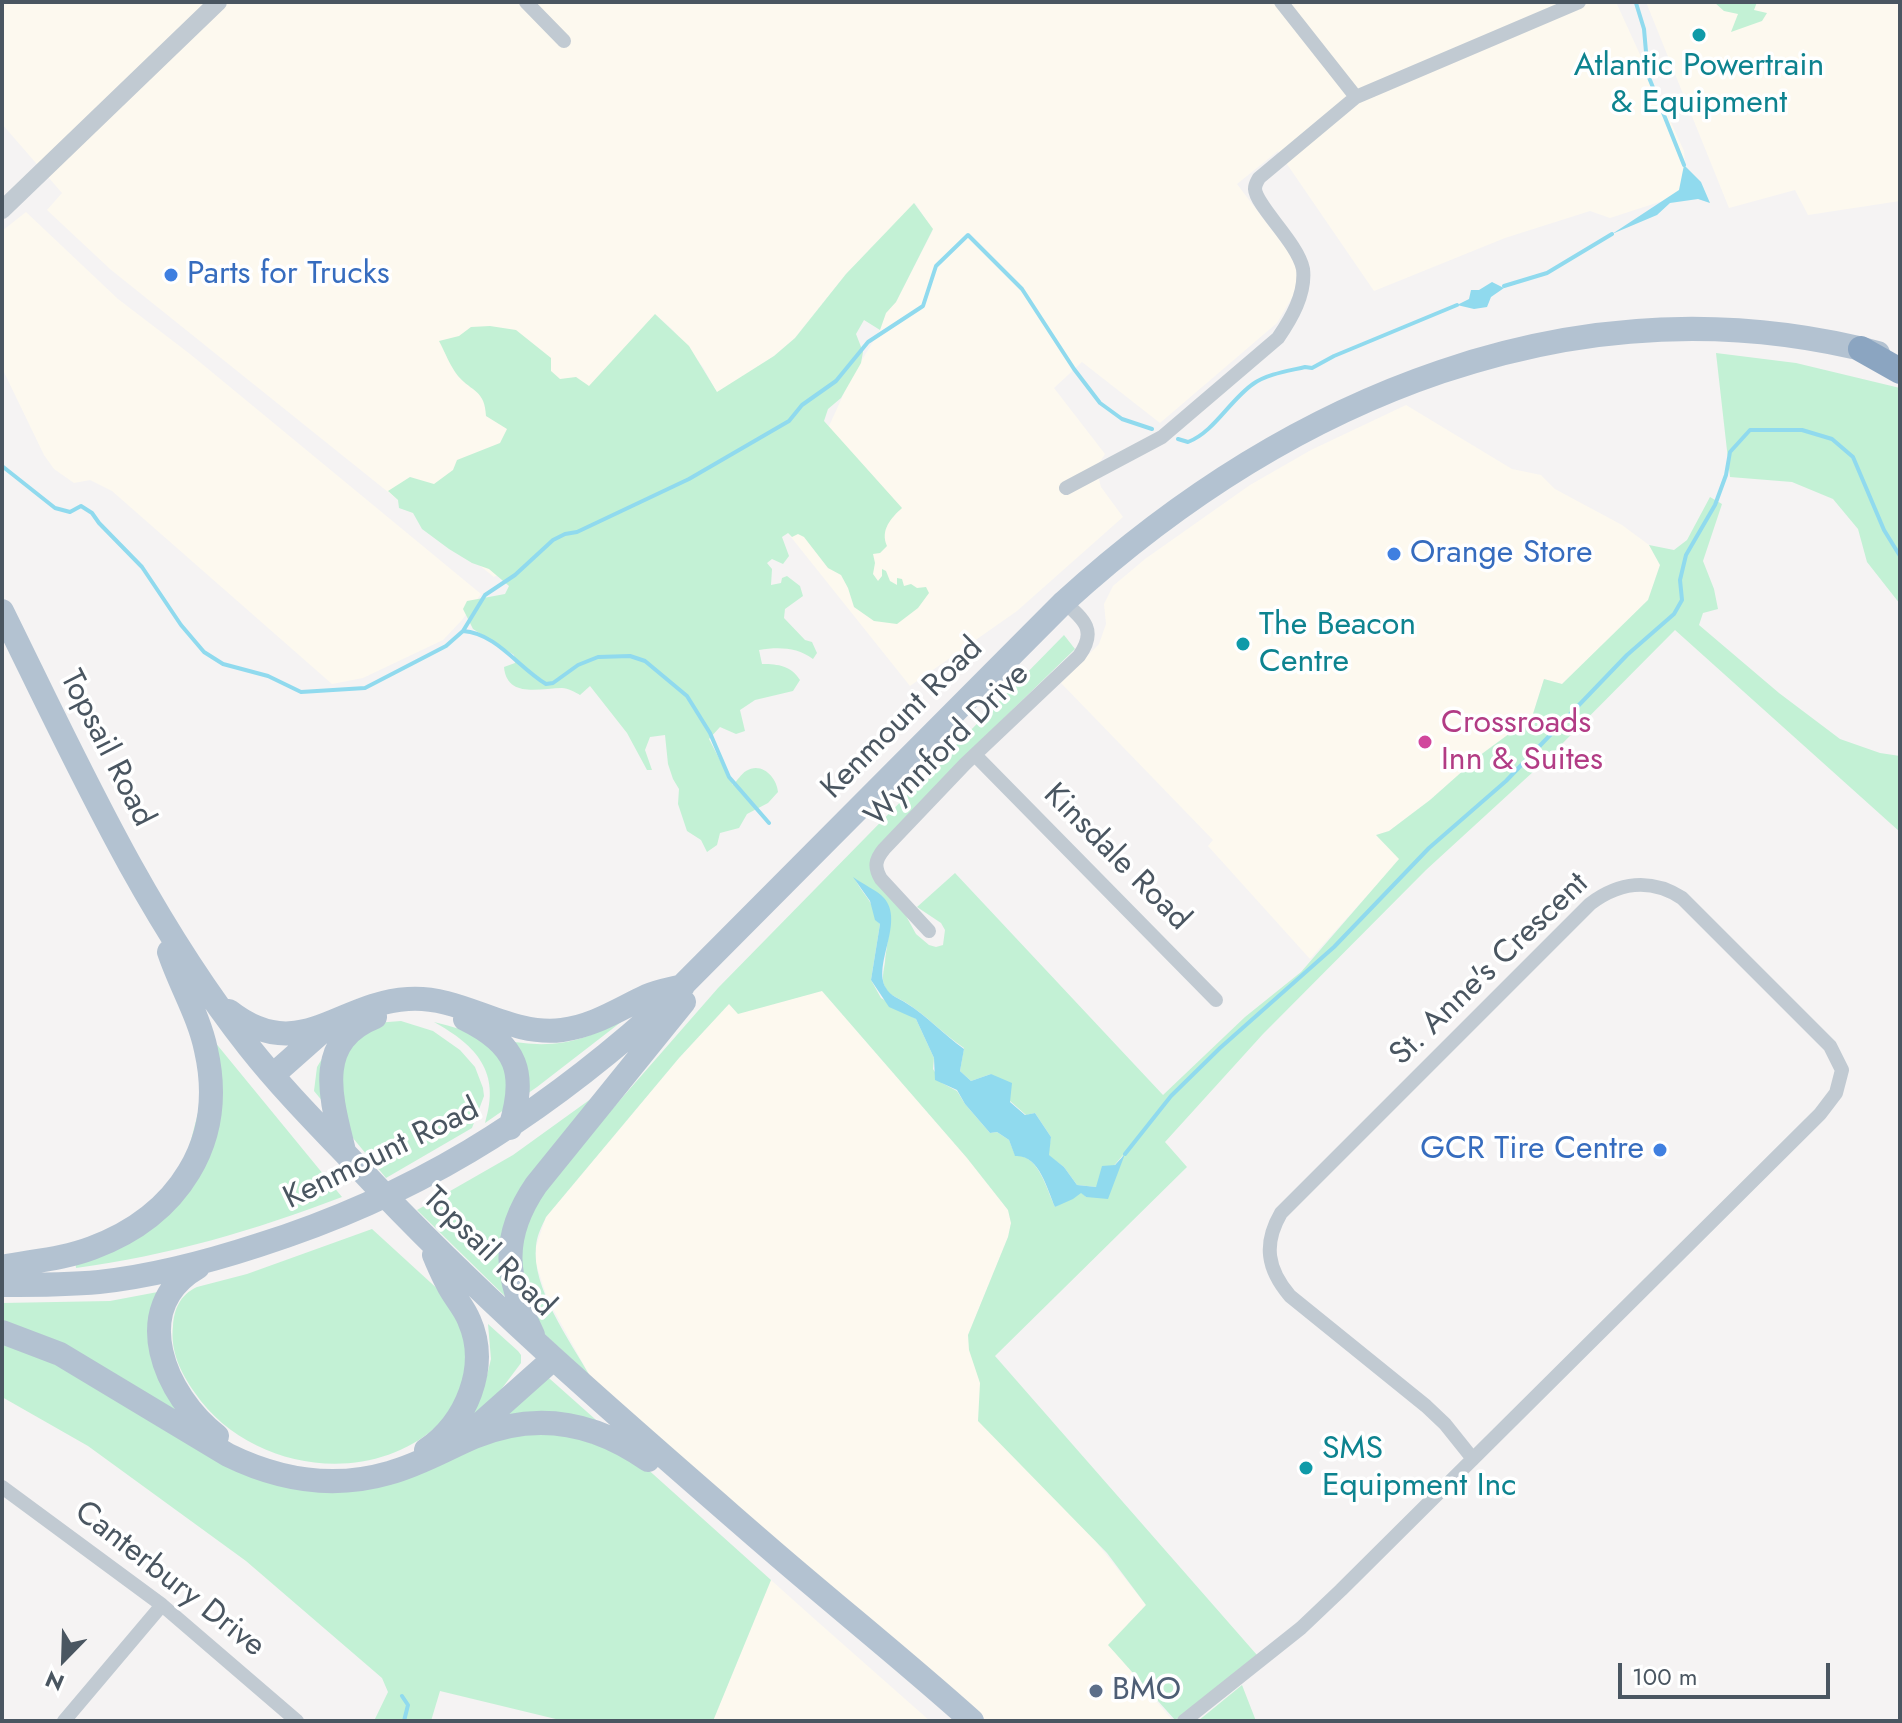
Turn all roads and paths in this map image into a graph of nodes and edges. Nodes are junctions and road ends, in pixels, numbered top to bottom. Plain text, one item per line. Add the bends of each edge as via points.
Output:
1 (218, 2) edge
2 (526, 2) edge
3 (1281, 2) edge
4 (1579, 2) edge
5 (564, 41) dead end
6 (1356, 97) junction
7 (2, 210) edge
8 (1861, 349) junction
9 (1900, 352) edge
10 (1900, 359) edge
11 (1900, 371) edge
12 (1066, 488) dead end
13 (1064, 602) junction
14 (2, 611) edge
15 (976, 756) junction
16 (162, 922) junction
17 (929, 931) dead end
18 (721, 947) junction
19 (684, 985) junction
20 (214, 1000) junction
21 (1216, 1000) dead end
22 (341, 1019) junction
23 (273, 1075) junction
24 (510, 1128) junction
25 (345, 1154) junction
26 (428, 1241) junction
27 (207, 1262) junction
28 (2, 1267) edge
29 (2, 1285) edge
30 (2, 1332) edge
31 (545, 1352) junction
32 (450, 1448) junction
33 (1473, 1459) junction
34 (2, 1487) edge
35 (724, 1508) junction
36 (162, 1605) junction
37 (64, 1721) edge
38 (297, 1721) edge
39 (972, 1721) edge
40 (1184, 1721) edge

1 - 7 street
2 - 5 street
3 - 6 street
4 - 6 street
6 - 12 street via 1255,186 1302,267 1297,304 1278,338 1162,437
8 - 9 main road
8 - 10 main road, Kenmount Road
8 - 11 highway
8 - 13 main road, Kenmount Road via 1771,331 1664,328 1555,340 1466,362 1384,393 1252,462 1138,539
13 - 15 street, Wynnford Drive via 1087,627 1086,646
13 - 18 main road, Kenmount Road
14 - 16 main road, Topsail Road
15 - 17 street, Wynnford Drive via 876,862 881,879
15 - 21 street, Kinsdale Road
16 - 20 main road, Topsail Road
16 - 28 main road via 210,1067 210,1112 197,1158 177,1190 137,1227 77,1253
18 - 19 main road, Kenmount Road
18 - 31 main road via 671,1020 558,1157 517,1217 510,1244 512,1272 523,1313
19 - 22 main road via 563,1030 525,1028 452,1003 422,999 386,1001
19 - 24 main road, Kenmount Road via 584,1074
20 - 22 main road via 245,1024 274,1034 303,1032
20 - 23 main road, Topsail Road
22 - 23 main road
23 - 25 main road, Topsail Road
24 - 25 main road via 519,1076 502,1044 450,1013 398,1010 358,1025 337,1051 331,1094
24 - 27 main road, Kenmount Road via 432,1174 337,1218
25 - 26 main road, Topsail Road
26 - 27 main road via 471,1325 476,1359 472,1388 459,1419 436,1443 398,1463 355,1472 309,1472 257,1458 221,1439 188,1406 164,1361 159,1320 170,1289
26 - 31 main road, Topsail Road
27 - 29 main road, Kenmount Road via 100,1281
30 - 32 main road via 60,1354 218,1449 282,1476 330,1481 375,1477
31 - 32 main road via 488,1418
31 - 35 main road, Topsail Road
32 - 35 main road via 514,1425 583,1428 623,1443
33 - 33 street, St. Anne's Crescent via 1426,1406 1290,1296 1268,1256 1274,1226 1281,1213 1590,904 1629,886 1658,886 1682,898 1830,1046 1842,1070 1841,1082 1820,1114
33 - 40 street, St. Anne's Crescent via 1301,1628
34 - 36 street, Canterbury Drive
35 - 39 main road, Topsail Road
36 - 37 street
36 - 38 street, Canterbury Drive

